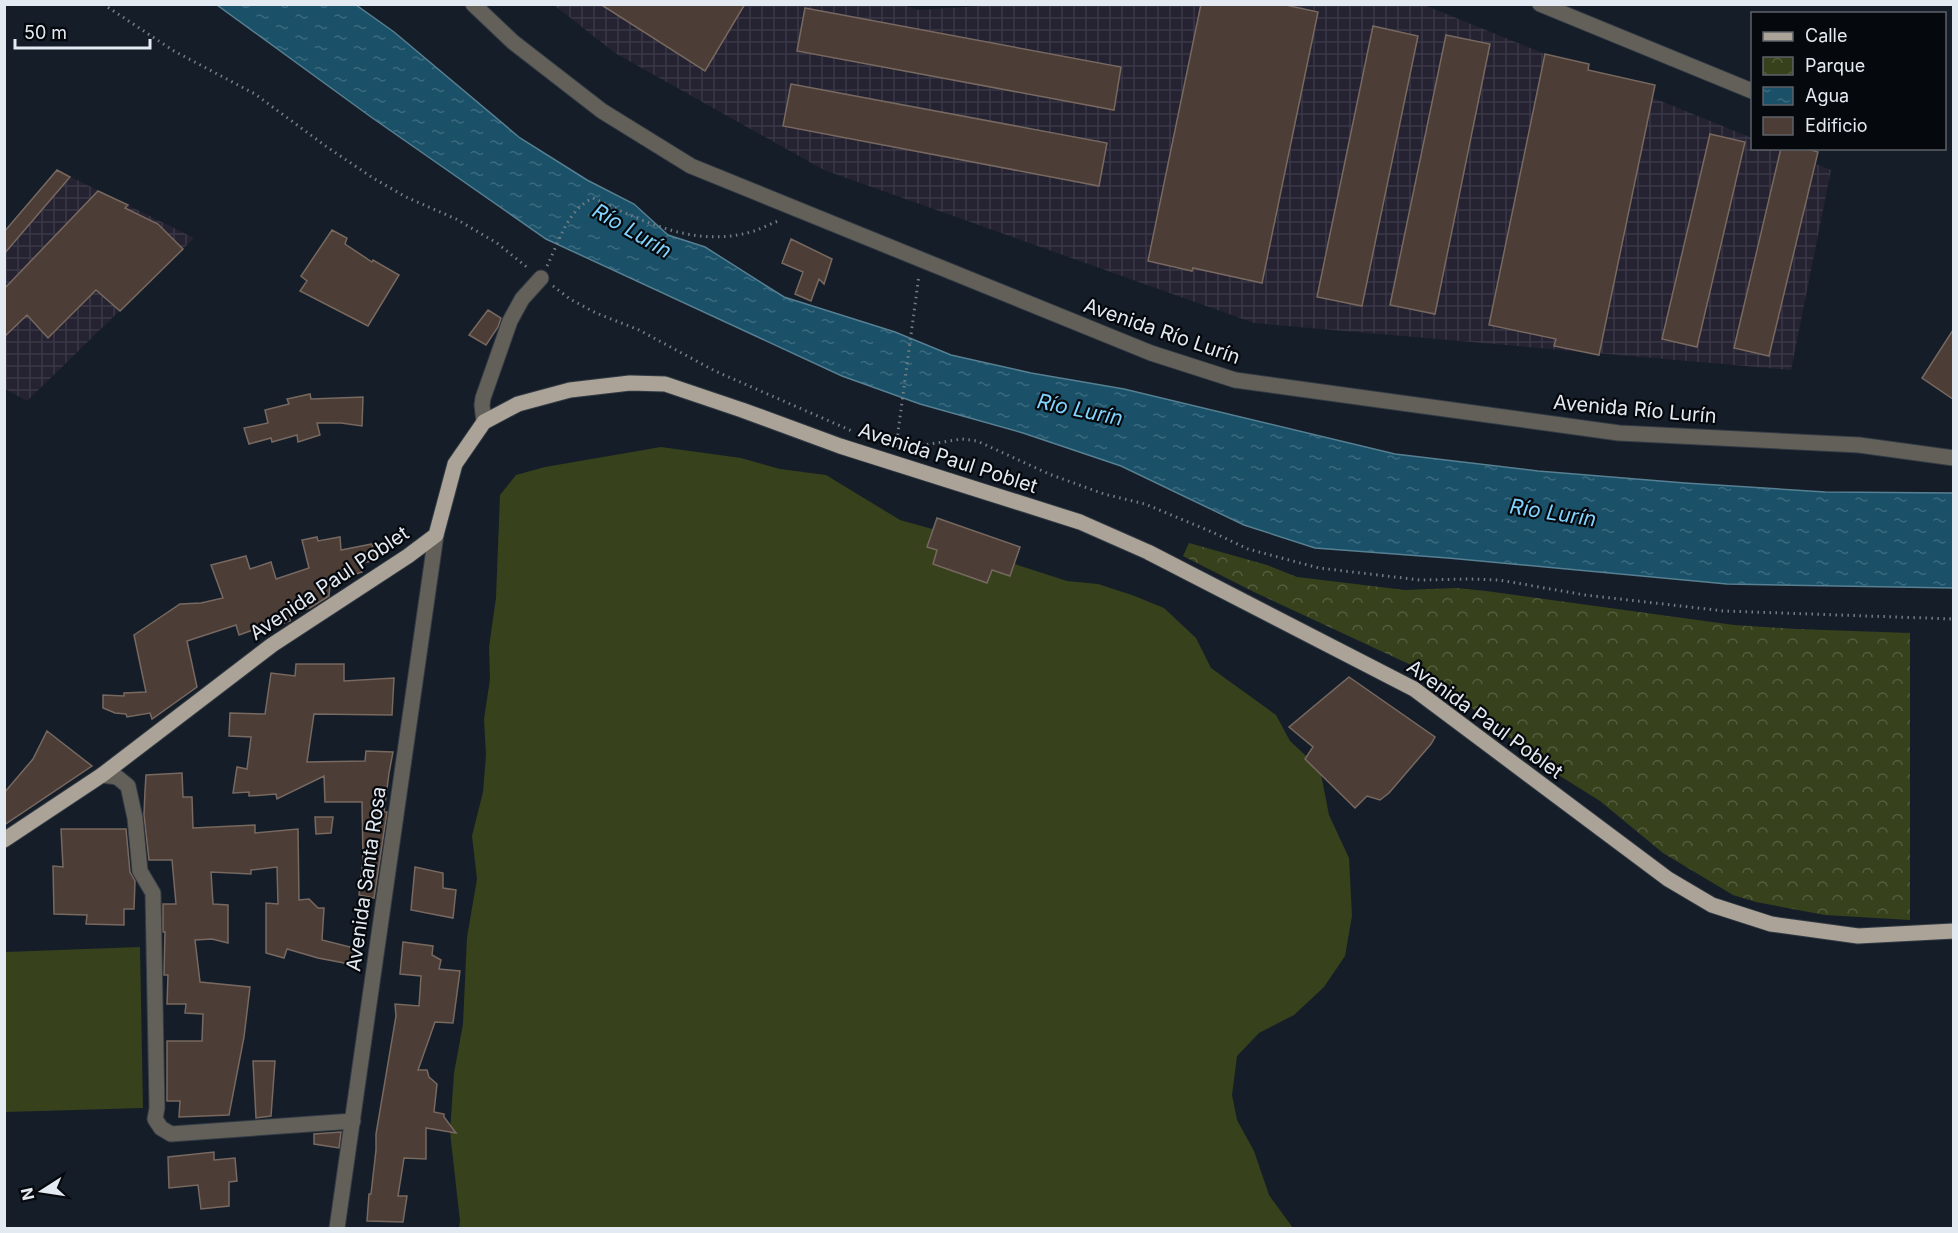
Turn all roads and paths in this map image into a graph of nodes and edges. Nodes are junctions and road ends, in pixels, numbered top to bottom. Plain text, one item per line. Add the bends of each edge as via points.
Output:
1 (103, 4) edge
2 (473, 4) edge
3 (1540, 4) edge
4 (1751, 91) edge
5 (802, 211) junction
6 (921, 260) junction
7 (541, 278) junction
8 (484, 422) junction
9 (860, 434) dead end
10 (887, 444) dead end
11 (897, 446) junction
12 (1953, 458) edge
13 (895, 464) junction
14 (436, 534) junction
15 (1953, 619) edge
16 (102, 775) junction
17 (4, 840) edge
18 (1953, 931) edge
19 (353, 1121) junction
20 (337, 1228) edge

1 - 7 path via 189,60 255,94 373,177 497,243
2 - 5 street, Avenida Río Lurín via 513,42 602,111 691,166
3 - 4 street
5 - 6 street, Avenida Río Lurín
5 - 7 path via 754,231 723,237 691,236 648,224 593,198 570,218
6 - 11 path
6 - 12 street, Avenida Río Lurín via 1151,353 1235,380 1619,433 1859,445
7 - 8 street via 522,299 510,321 483,398
7 - 9 path via 596,313 639,330 743,384
8 - 13 main road, Avenida Paul Poblet via 518,404 570,390 630,383 665,384
8 - 14 main road, Avenida Paul Poblet via 455,465
10 - 11 path
11 - 13 path
11 - 15 path via 977,441 1049,474 1145,504 1248,549 1319,568 1420,580 1499,580 1585,595 1724,611
13 - 18 main road, Avenida Paul Poblet via 1080,522 1148,552 1414,689 1668,879 1712,905 1771,924 1858,936
14 - 16 main road, Avenida Paul Poblet via 272,645
14 - 19 street, Avenida Santa Rosa
16 - 17 main road, Avenida Paul Poblet
16 - 19 street via 117,777 128,786 140,871 153,893 155,1119 161,1128 171,1134
19 - 20 street, Avenida Santa Rosa

